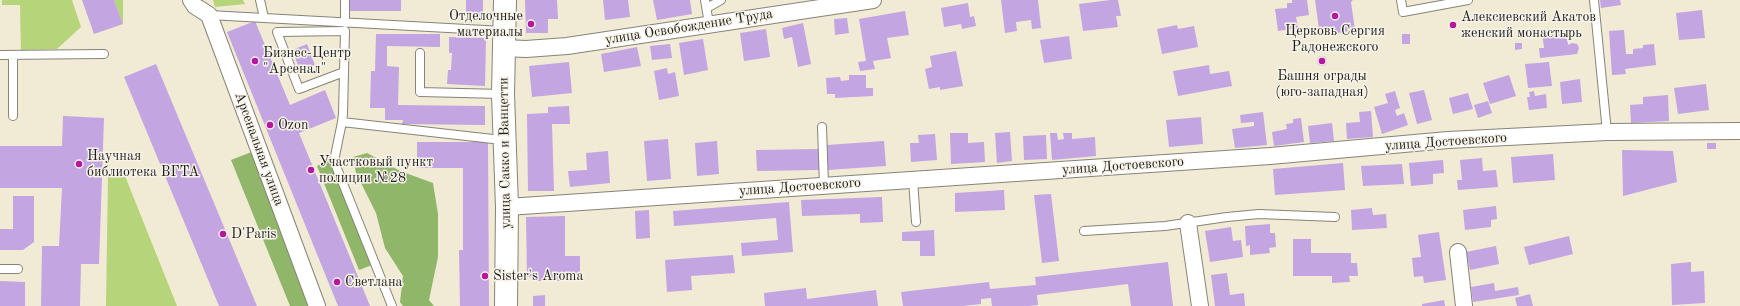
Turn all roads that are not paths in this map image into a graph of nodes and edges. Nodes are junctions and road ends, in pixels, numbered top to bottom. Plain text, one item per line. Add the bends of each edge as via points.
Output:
1 (191, 0) edge
2 (260, 0) edge
3 (345, 0) edge
4 (505, 0) edge
5 (721, 0) edge
6 (873, 0) edge
7 (1401, 0) edge
8 (1468, 0) edge
9 (1594, 0) edge
10 (706, 4) edge
11 (209, 15) junction
12 (264, 18) junction
13 (295, 18) junction
14 (345, 23) junction
15 (709, 24) junction
16 (303, 32) junction
17 (503, 39) junction
18 (420, 53) dead end
19 (104, 54) dead end
20 (0, 55) edge
21 (13, 55) junction
22 (344, 72) junction
23 (503, 94) junction
24 (13, 116) dead end
25 (342, 122) junction
26 (822, 127) dead end
27 (1740, 131) edge
28 (1607, 132) junction
29 (504, 139) junction
30 (913, 180) junction
31 (824, 186) junction
32 (507, 207) junction
33 (1335, 217) dead end
34 (916, 222) dead end
35 (1188, 223) junction
36 (1084, 231) dead end
37 (1458, 252) dead end
38 (0, 269) edge
39 (18, 269) dead end
40 (317, 306) edge
41 (392, 306) edge
42 (506, 306) edge
43 (1200, 306) edge
44 (1464, 306) edge

1 - 11 street via 195,6
2 - 12 lane
3 - 14 lane
4 - 17 street, улица Сакко и Ванцетти
5 - 10 lane
6 - 15 street, улица Освобождение Труда
7 - 8 lane via 1403,12
9 - 28 lane
10 - 15 lane
11 - 12 lane
11 - 40 street, Арсенальная улица
12 - 13 lane
13 - 14 lane
13 - 16 lane
14 - 17 lane
15 - 17 street, улица Освобождение Труда via 568,46 526,49
16 - 22 lane via 344,31
16 - 22 lane via 278,32 299,89
17 - 23 street, улица Сакко и Ванцетти
18 - 23 lane via 420,92
19 - 21 lane
20 - 21 lane
21 - 24 lane
22 - 25 lane
23 - 29 street, улица Сакко и Ванцетти
25 - 29 lane
25 - 41 lane via 334,160
26 - 31 lane
27 - 28 street, улица Достоевского
28 - 30 street, улица Достоевского via 1448,140 1270,156
29 - 32 street, улица Сакко и Ванцетти
30 - 31 street, улица Достоевского
30 - 34 lane
31 - 32 street, улица Достоевского
32 - 42 street, улица Сакко и Ванцетти
33 - 35 lane via 1259,214
35 - 36 lane
35 - 43 street
37 - 44 street
38 - 39 lane

